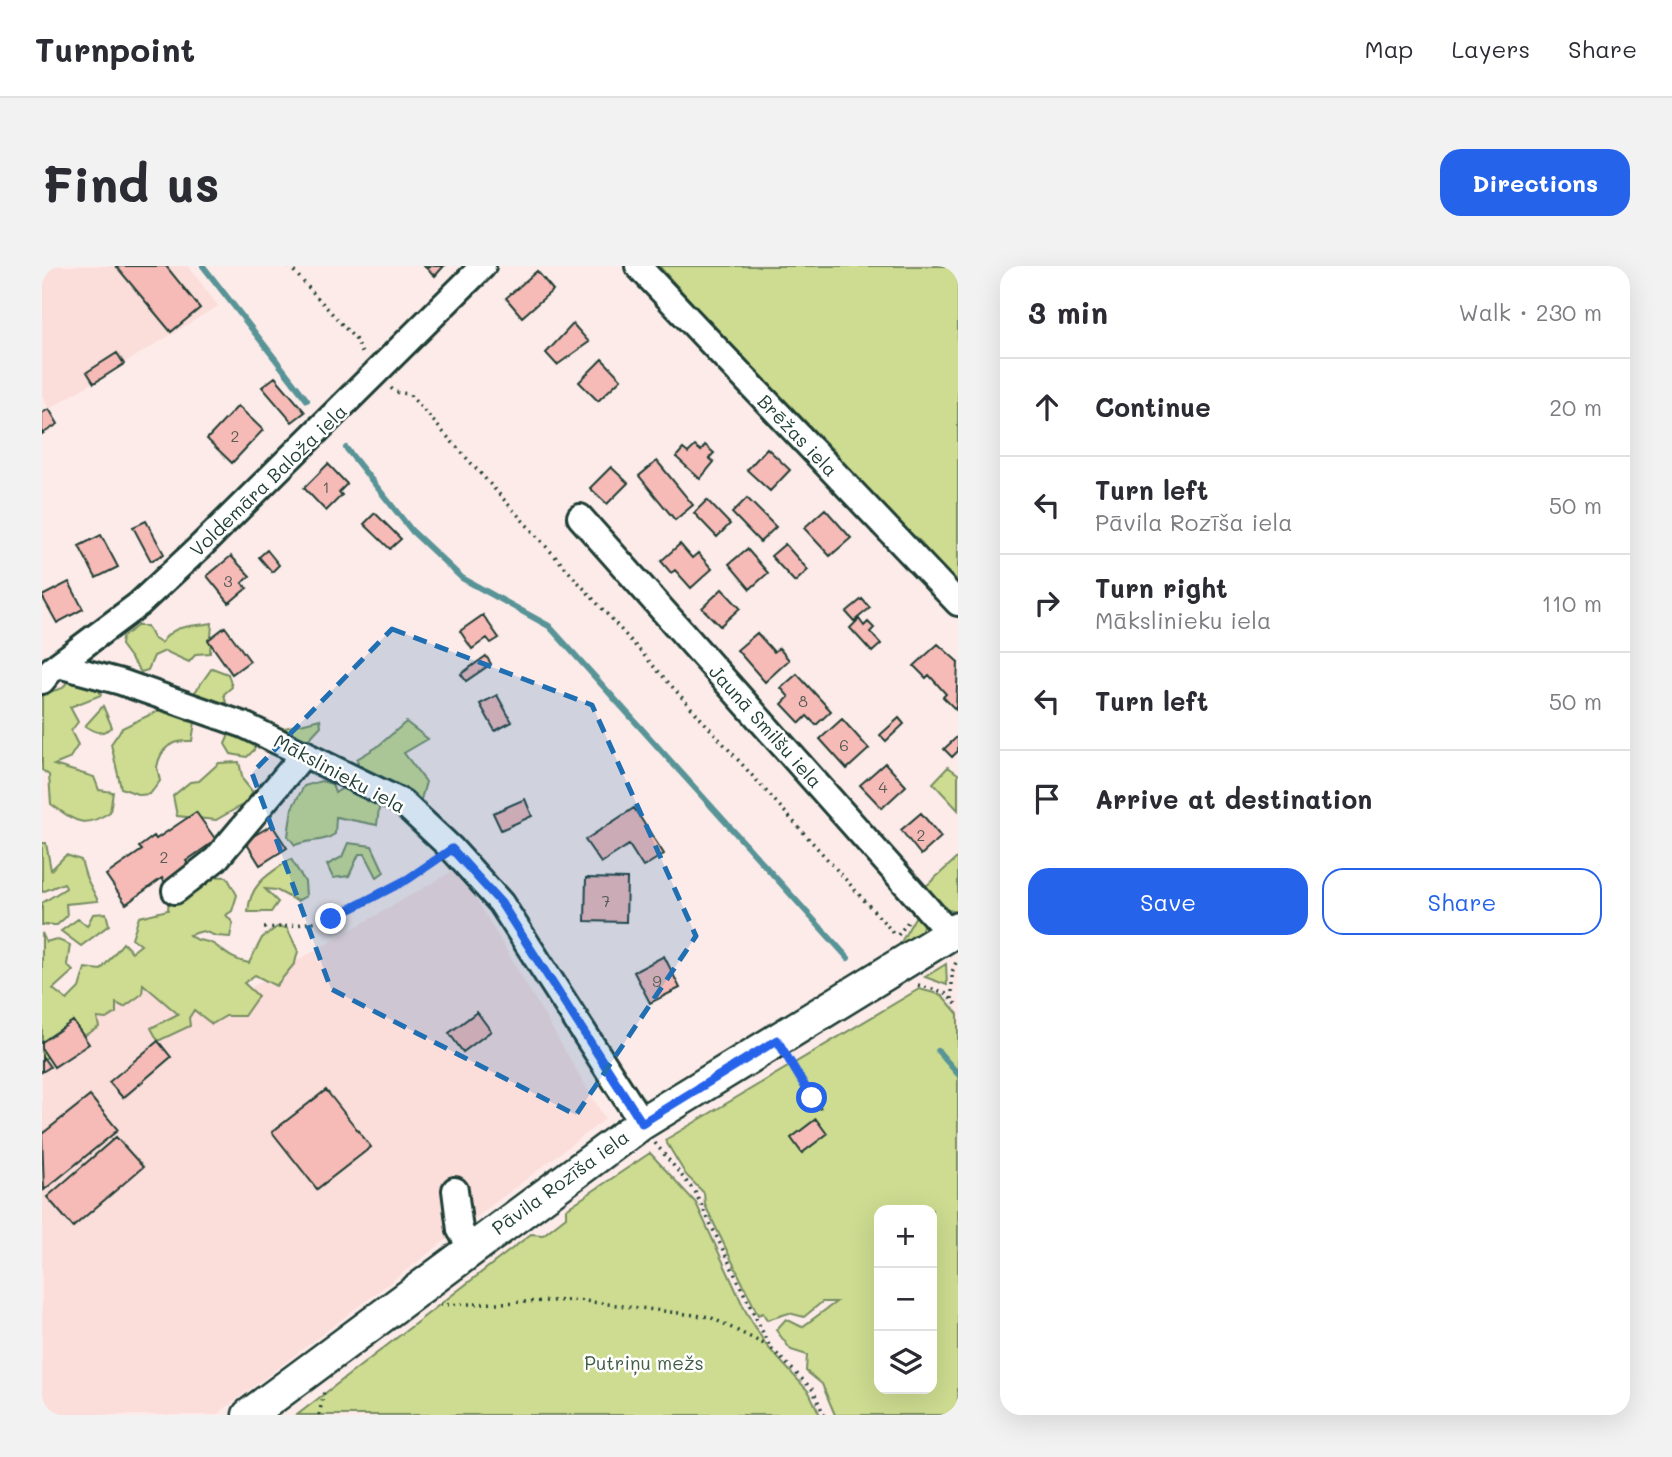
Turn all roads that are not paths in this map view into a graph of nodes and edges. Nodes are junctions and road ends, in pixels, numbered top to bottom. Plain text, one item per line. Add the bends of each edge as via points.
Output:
1 (483, 266) edge
2 (638, 266) edge
3 (580, 517) dead end
4 (958, 603) edge
5 (48, 668) edge
6 (305, 753) junction
7 (175, 891) dead end
8 (956, 940) edge
9 (642, 1123) junction
10 (455, 1190) dead end
11 (471, 1248) junction
12 (249, 1415) edge

1 - 5 street, Voldemāra Baloža iela via 139,604
2 - 4 street, Brēžas iela
3 - 8 street, Jaunā Smilšu iela
5 - 6 street, Mākslinieku iela via 121,682 244,725
6 - 7 street via 216,859
6 - 9 street, Mākslinieku iela via 402,802 452,849 501,903
8 - 9 main road, Pāvila Rozīša iela via 777,1040
9 - 11 main road, Pāvila Rozīša iela
10 - 11 street via 460,1230
11 - 12 main road, Pāvila Rozīša iela

